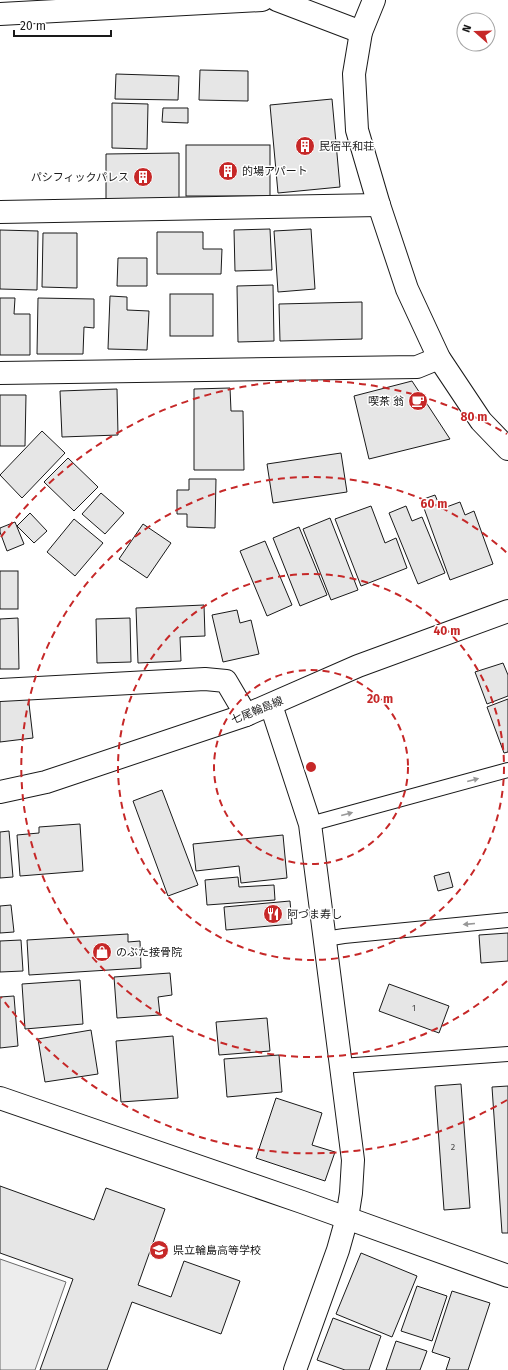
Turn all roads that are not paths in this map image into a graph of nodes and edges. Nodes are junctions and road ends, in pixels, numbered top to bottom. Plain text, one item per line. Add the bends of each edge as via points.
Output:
1 (262, 0) edge
2 (277, 0) edge
3 (374, 0) edge
4 (0, 14) edge
5 (361, 32) junction
6 (379, 205) junction
7 (0, 212) edge
8 (439, 358) junction
9 (0, 373) edge
10 (508, 449) edge
11 (508, 611) edge
12 (0, 690) edge
13 (271, 705) junction
14 (246, 715) junction
15 (508, 770) edge
16 (0, 792) edge
17 (310, 824) junction
18 (508, 920) edge
19 (325, 939) junction
20 (508, 1054) edge
21 (341, 1066) junction
22 (0, 1098) edge
23 (347, 1218) junction
24 (508, 1276) edge
25 (295, 1370) edge

1 - 4 street
2 - 5 street
3 - 5 street
5 - 6 street via 354,74 357,130
6 - 7 street
6 - 8 street via 407,289
8 - 9 street via 418,368
8 - 10 street via 481,421
11 - 13 street, 七尾輪島線 via 358,666
12 - 14 street via 205,679 226,681
13 - 14 street, 七尾輪島線
13 - 17 street
14 - 16 street, 七尾輪島線 via 46,782
17 -> 15 lane
17 - 19 street
18 -> 19 lane
19 - 21 street
20 - 21 lane
21 - 23 street via 353,1160
22 - 23 street
23 - 24 street
23 - 25 street

